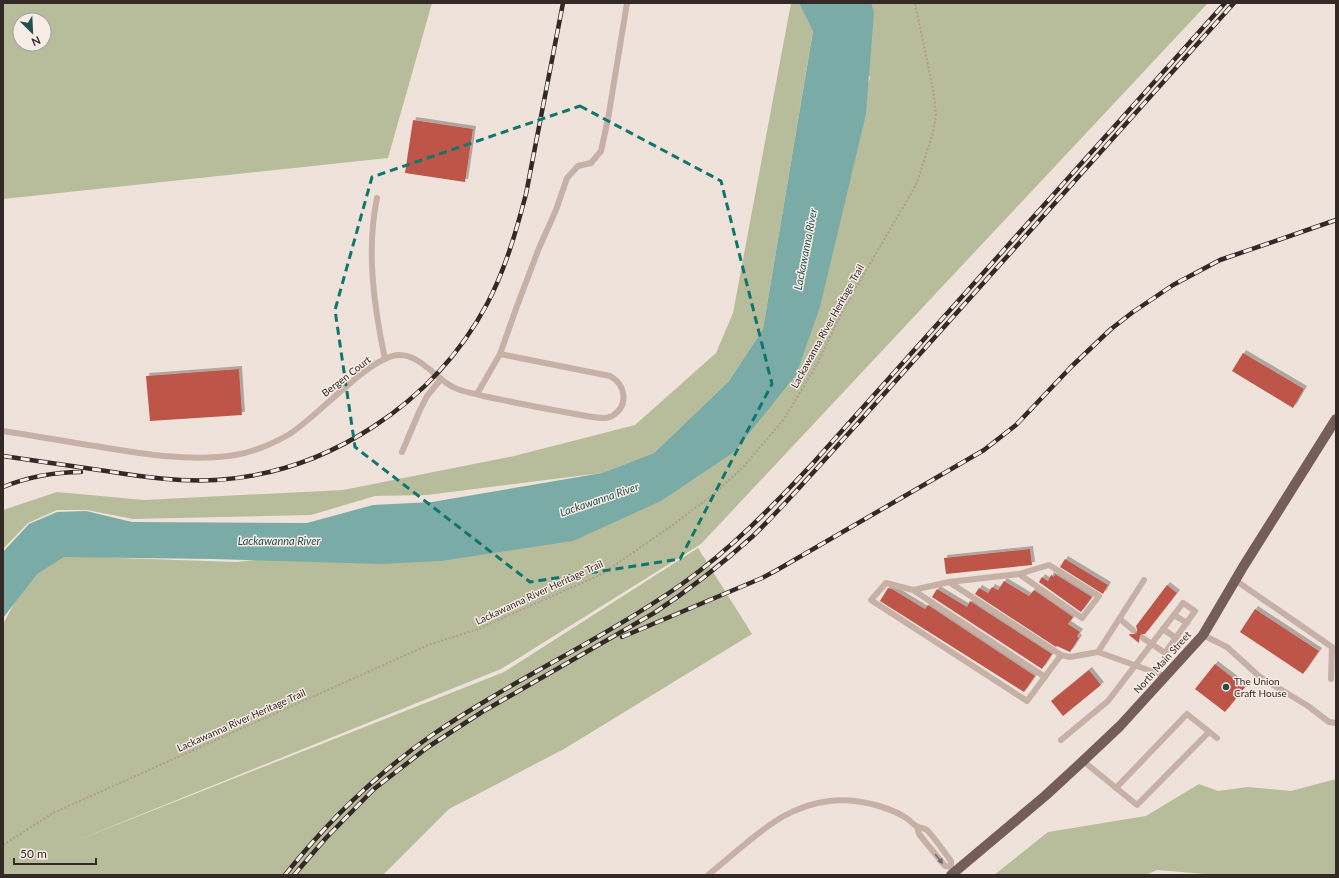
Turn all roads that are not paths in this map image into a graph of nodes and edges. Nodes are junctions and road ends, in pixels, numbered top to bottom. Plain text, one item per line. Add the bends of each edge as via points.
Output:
1 (627, 3) edge
2 (377, 198) dead end
3 (500, 354) junction
4 (384, 359) junction
5 (441, 379) junction
6 (477, 394) junction
7 (1336, 419) edge
8 (3, 431) edge
9 (402, 452) dead end
10 (1019, 574) junction
11 (1144, 580) dead end
12 (1235, 580) junction
13 (949, 582) junction
14 (913, 590) junction
15 (1174, 614) junction
16 (1120, 619) junction
17 (1187, 623) junction
18 (1163, 628) junction
19 (1133, 630) dead end
20 (1203, 634) junction
21 (1143, 638) dead end
22 (1176, 638) junction
23 (1151, 644) junction
24 (1098, 652) junction
25 (1061, 655) junction
26 (1135, 665) junction
27 (1165, 676) junction
28 (1045, 677) junction
29 (1331, 680) dead end
30 (1336, 723) edge
31 (1209, 732) junction
32 (1217, 738) dead end
33 (1061, 740) dead end
34 (1083, 761) junction
35 (1116, 788) junction
36 (952, 871) edge
37 (708, 875) edge

1 - 3 lane via 601,151 591,163 578,166 567,178
2 - 4 lane via 372,265 377,320
3 - 6 lane
3 - 6 lane, Bergen Court via 610,376 619,383 624,394 624,403 617,412 606,418
4 - 5 lane, Bergen Court via 401,355 413,358
4 - 8 lane, Bergen Court via 362,373 289,434 259,448 235,455 155,455
5 - 6 lane, Bergen Court via 454,388
5 - 9 lane via 427,396
7 - 12 main road, North Main Street
10 - 10 lane via 1049,565 1099,596 1082,618
10 - 13 lane
11 - 16 lane
12 - 20 main road, North Main Street
12 - 29 lane via 1332,647
13 - 14 lane
13 - 25 lane
14 - 28 lane
14 - 28 lane via 886,583 871,600 1027,701
15 - 17 lane
15 - 17 lane via 1183,603 1195,611
15 - 18 lane
16 - 19 lane
16 - 24 lane
17 - 22 lane
18 - 22 lane
18 - 23 lane
20 - 27 main road, North Main Street
20 - 30 lane via 1227,647 1260,677 1329,722
21 - 23 lane
22 - 23 lane via 1165,653
23 - 26 lane
24 - 25 lane via 1070,657
24 - 26 lane
25 - 28 lane
26 - 27 lane
26 - 33 lane via 1108,701
27 - 34 main road, North Main Street via 1120,726
31 - 32 lane
31 - 35 lane via 1137,805
31 - 35 lane via 1187,714
34 - 35 lane
34 - 36 main road, North Main Street via 1045,796
36 - 37 lane via 945,866 909,820 872,804 846,800 813,803 799,808 776,821

